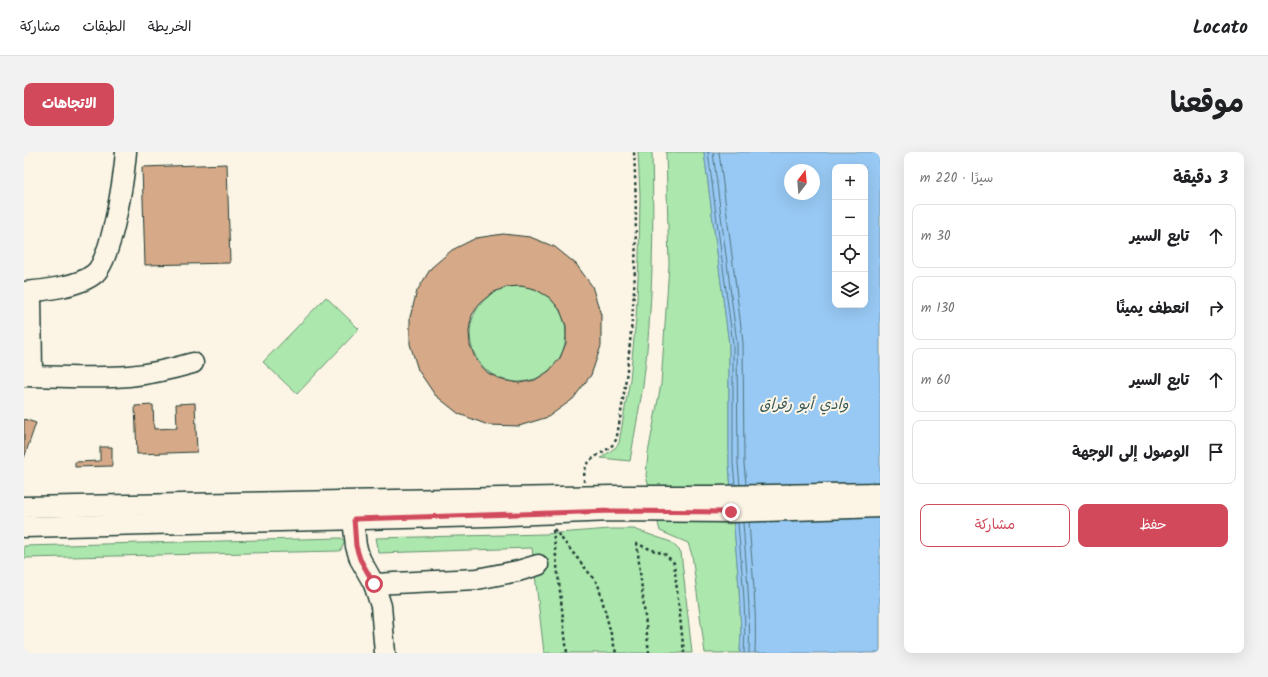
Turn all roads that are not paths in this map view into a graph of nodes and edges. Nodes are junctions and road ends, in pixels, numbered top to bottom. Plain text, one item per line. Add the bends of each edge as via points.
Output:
1 (126, 152) edge
2 (28, 292) edge
3 (28, 317) edge
4 (193, 364) dead end
5 (28, 376) edge
6 (880, 493) edge
7 (613, 504) junction
8 (24, 506) edge
9 (880, 507) edge
10 (354, 519) junction
11 (24, 527) edge
12 (538, 565) dead end
13 (374, 584) junction
14 (385, 653) edge

1 - 2 street via 123,184 103,263 95,274 84,281
2 - 3 street
3 - 5 street
4 - 5 street via 128,376
6 - 7 street via 718,496
7 - 8 street
7 - 9 street via 731,512
7 - 10 street
10 - 11 street
10 - 13 street via 356,546
12 - 13 street via 477,578
13 - 14 street via 381,606

